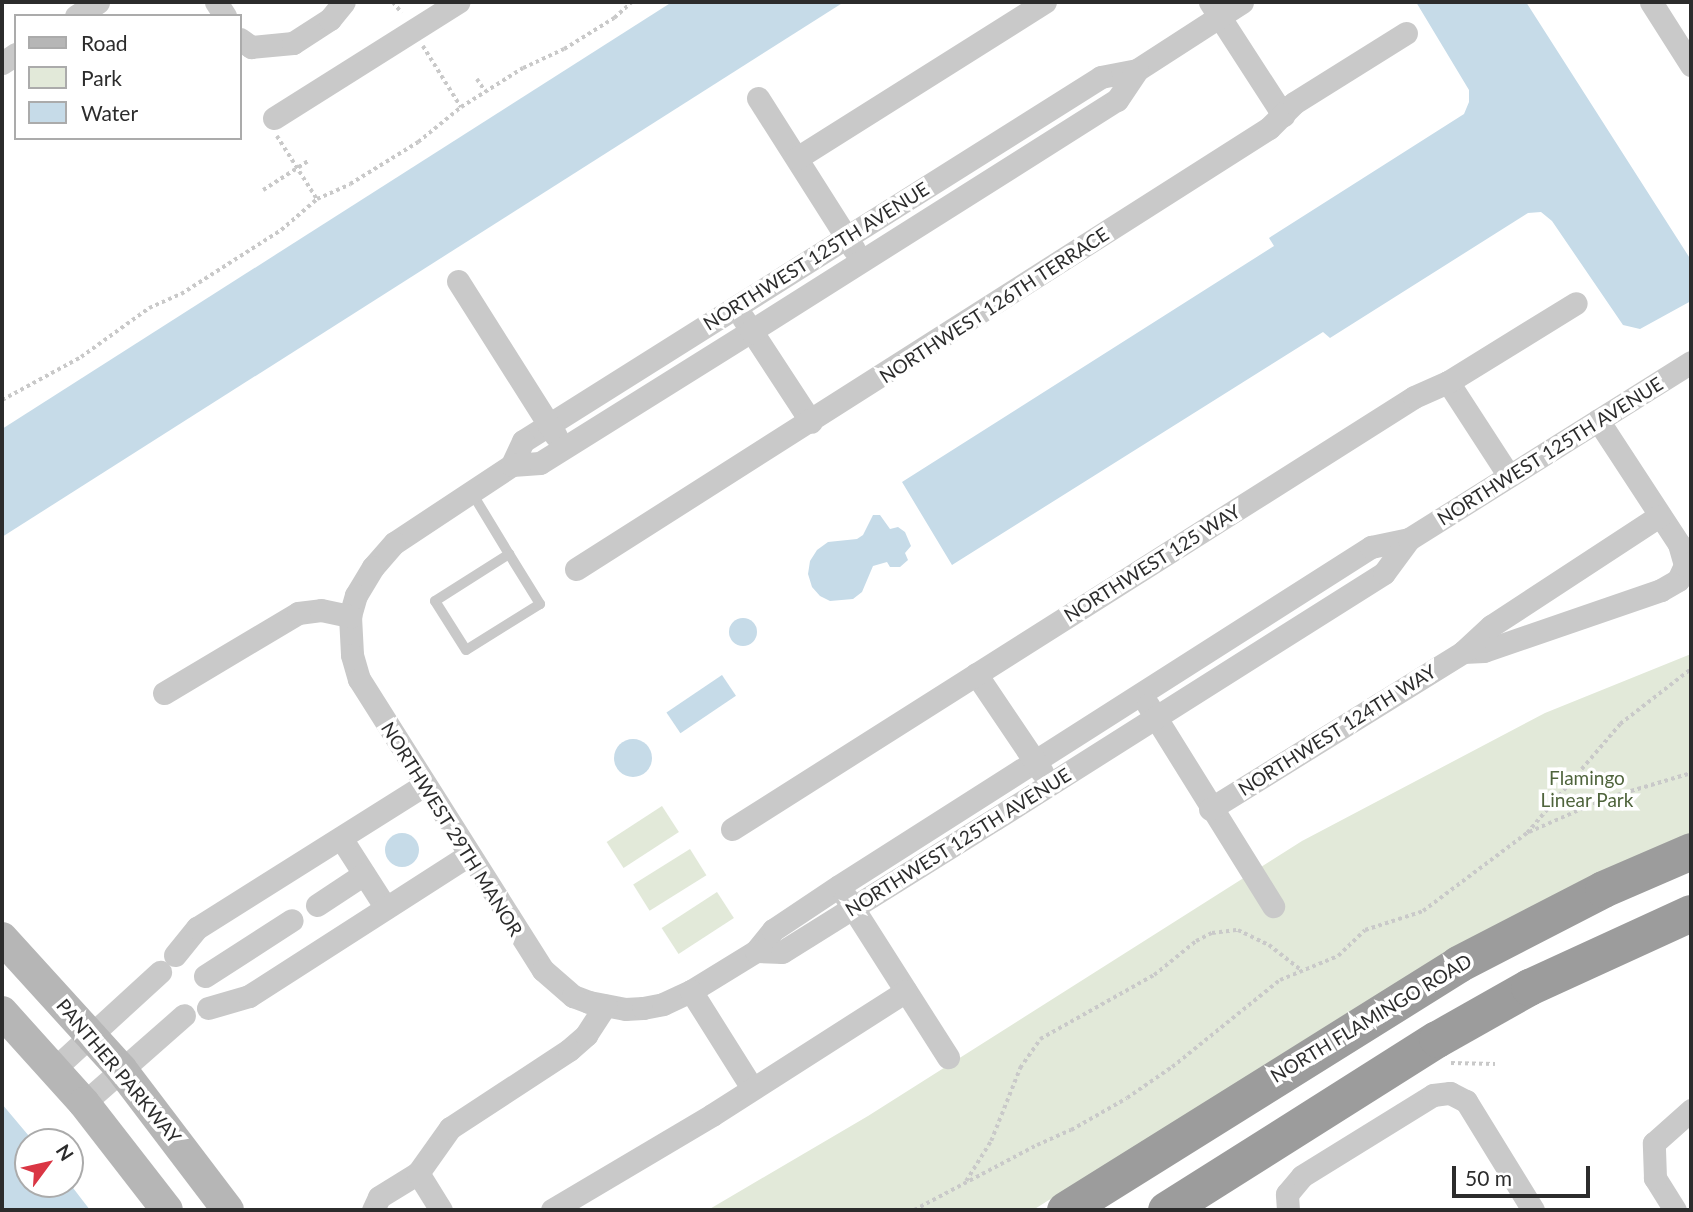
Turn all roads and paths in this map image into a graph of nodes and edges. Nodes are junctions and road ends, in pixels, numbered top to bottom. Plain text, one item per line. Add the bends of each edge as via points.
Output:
1 (97, 2) edge
2 (344, 2) edge
3 (393, 2) edge
4 (458, 2) edge
5 (632, 2) edge
6 (1045, 2) edge
7 (1242, 2) edge
8 (1651, 2) edge
9 (1214, 9) edge
10 (79, 14) edge
11 (413, 30) junction
12 (1406, 33) dead end
13 (242, 40) edge
14 (1687, 50) edge
15 (1137, 70) junction
16 (477, 79) dead end
17 (485, 92) junction
18 (758, 98) dead end
19 (461, 107) junction
20 (1283, 115) junction
21 (274, 118) joint
22 (797, 158) junction
23 (308, 161) dead end
24 (297, 168) junction
25 (263, 190) dead end
26 (317, 199) junction
27 (846, 237) junction
28 (861, 261) junction
29 (458, 281) dead end
30 (1576, 303) dead end
31 (735, 307) junction
32 (751, 331) junction
33 (1691, 362) edge
34 (1448, 382) junction
35 (2, 400) edge
36 (1598, 420) junction
37 (811, 422) junction
38 (549, 425) junction
39 (563, 448) junction
40 (512, 465) junction
41 (1509, 476) junction
42 (472, 493) junction
43 (1659, 516) junction
44 (1409, 539) junction
45 (509, 554) junction
46 (576, 569) dead end
47 (350, 616) junction
48 (1463, 652) junction
49 (1691, 669) edge
50 (976, 674) junction
51 (164, 693) dead end
52 (1141, 693) junction
53 (1156, 717) junction
54 (1035, 761) junction
55 (1691, 773) edge
56 (1049, 784) junction
57 (424, 785) junction
58 (1210, 810) junction
59 (732, 828) dead end
60 (1527, 833) junction
61 (341, 838) junction
62 (1691, 851) edge
63 (469, 855) junction
64 (364, 874) junction
65 (839, 886) junction
66 (317, 905) dead end
67 (1273, 906) dead end
68 (386, 908) junction
69 (853, 908) junction
70 (1691, 913) edge
71 (292, 920) dead end
72 (2, 938) edge
73 (756, 951) junction
74 (173, 957) junction
75 (1302, 970) junction
76 (205, 976) junction
77 (691, 991) junction
78 (906, 991) junction
79 (605, 1006) junction
80 (2, 1012) edge
81 (184, 1015) dead end
82 (91, 1035) junction
83 (948, 1057) dead end
84 (54, 1069) junction
85 (121, 1069) junction
86 (752, 1088) junction
87 (84, 1102) junction
88 (1691, 1110) edge
89 (418, 1173) junction
90 (965, 1183) junction
91 (1287, 1202) edge
92 (167, 1210) edge
93 (228, 1210) edge
94 (373, 1210) edge
95 (441, 1210) edge
96 (552, 1210) edge
97 (914, 1210) edge
98 (1065, 1210) edge
99 (1166, 1210) edge
100 (1533, 1210) edge
101 (1675, 1210) edge

1 - 10 street
2 - 13 street via 337,30 300,52 280,42 264,48
3 - 11 path
4 - 11 street
5 - 17 path via 564,50
6 - 22 street
7 - 9 street, NORTHWEST 125TH AVENUE
8 - 14 street
9 - 15 street, NORTHWEST 125TH AVENUE
9 - 20 street
11 - 19 path
11 - 21 street
12 - 20 street, NORTHWEST 126TH TERRACE via 1294,103
15 - 27 street, NORTHWEST 125TH AVENUE via 1101,77
15 - 28 street, NORTHWEST 125TH AVENUE via 1117,100
16 - 17 path
17 - 19 path
18 - 22 street
19 - 26 path via 418,142 351,184
20 - 37 street, NORTHWEST 126TH TERRACE
21 - 24 path via 277,135
22 - 27 street
23 - 24 path
24 - 25 path
24 - 26 path
26 - 35 path via 281,230 181,294 149,308 81,357
27 - 28 street
27 - 31 street, NORTHWEST 125TH AVENUE
28 - 32 street, NORTHWEST 125TH AVENUE
29 - 38 street
30 - 34 street, NORTHWEST 125 WAY
31 - 32 street
31 - 38 street, NORTHWEST 125TH AVENUE
32 - 37 street
32 - 39 street, NORTHWEST 125TH AVENUE
33 - 36 street, NORTHWEST 125TH AVENUE
34 - 41 street
34 - 50 street, NORTHWEST 125 WAY via 1414,397
36 - 41 street, NORTHWEST 125TH AVENUE
36 - 43 street, NORTHWEST 124TH WAY
37 - 46 street, NORTHWEST 126TH TERRACE
38 - 39 street
38 - 40 street, NORTHWEST 125TH AVENUE via 523,441
39 - 40 street, NORTHWEST 125TH AVENUE via 540,463
40 - 42 street, NORTHWEST 125TH AVENUE
41 - 44 street, NORTHWEST 125TH AVENUE
42 - 45 lane
42 - 47 street, NORTHWEST 125TH AVENUE via 394,542 356,594
43 - 48 street, NORTHWEST 124TH WAY via 1491,626
43 - 48 street, NORTHWEST 124TH WAY via 1679,544 1685,565 1678,580 1661,590 1484,651
44 - 52 street, NORTHWEST 125TH AVENUE via 1371,547
44 - 53 street, NORTHWEST 125TH AVENUE via 1384,573
45 - 45 lane via 540,604 466,650 435,601
47 - 51 street via 321,610 298,613
47 - 57 street, NORTHWEST 29TH MANOR via 352,655 359,679
48 - 58 street, NORTHWEST 124TH WAY
49 - 60 path via 1620,724
50 - 54 street
50 - 59 street, NORTHWEST 125 WAY
52 - 53 street
52 - 54 street, NORTHWEST 125TH AVENUE
53 - 56 street, NORTHWEST 125TH AVENUE
53 - 58 street
54 - 56 street
54 - 65 street, NORTHWEST 125TH AVENUE
55 - 60 path via 1604,799
56 - 69 street, NORTHWEST 125TH AVENUE
57 - 61 street
57 - 63 street, NORTHWEST 29TH MANOR
58 - 67 street
60 - 75 path via 1423,911 1376,924 1338,956
61 - 64 street
61 - 74 street via 198,928
62 - 98 highway, NORTH FLAMINGO ROAD via 1603,889 1458,964
63 - 68 street
63 - 79 street, NORTHWEST 29TH MANOR via 543,970 573,996
64 - 66 street
64 - 68 street
65 - 69 street
65 - 73 street, NORTHWEST 125TH AVENUE via 773,930
68 - 76 street via 249,996 215,1006
69 - 73 street, NORTHWEST 125TH AVENUE via 782,951
69 - 78 street
70 - 99 highway via 1541,981 1449,1032
71 - 76 street
72 - 82 main road, PANTHER PARKWAY
73 - 77 street, NORTHWEST 125TH AVENUE
74 - 76 street
74 - 82 street
75 - 90 path via 1280,980 1127,1098
75 - 90 path via 1269,945 1238,930 1212,933 1154,975 1040,1039 1020,1068 992,1141
77 - 79 street, NORTHWEST 125TH AVENUE via 643,1008
77 - 86 street
78 - 83 street
78 - 86 street
79 - 89 street via 569,1051 450,1128
80 - 84 main road
81 - 85 street
82 - 84 street
82 - 85 main road, PANTHER PARKWAY
84 - 87 main road
85 - 87 street
85 - 93 main road, PANTHER PARKWAY
86 - 96 street
87 - 92 main road
88 - 101 street via 1654,1143 1655,1178
89 - 94 street via 379,1198
89 - 95 street
90 - 97 path
91 - 100 street via 1302,1176 1433,1095 1450,1093 1466,1101

